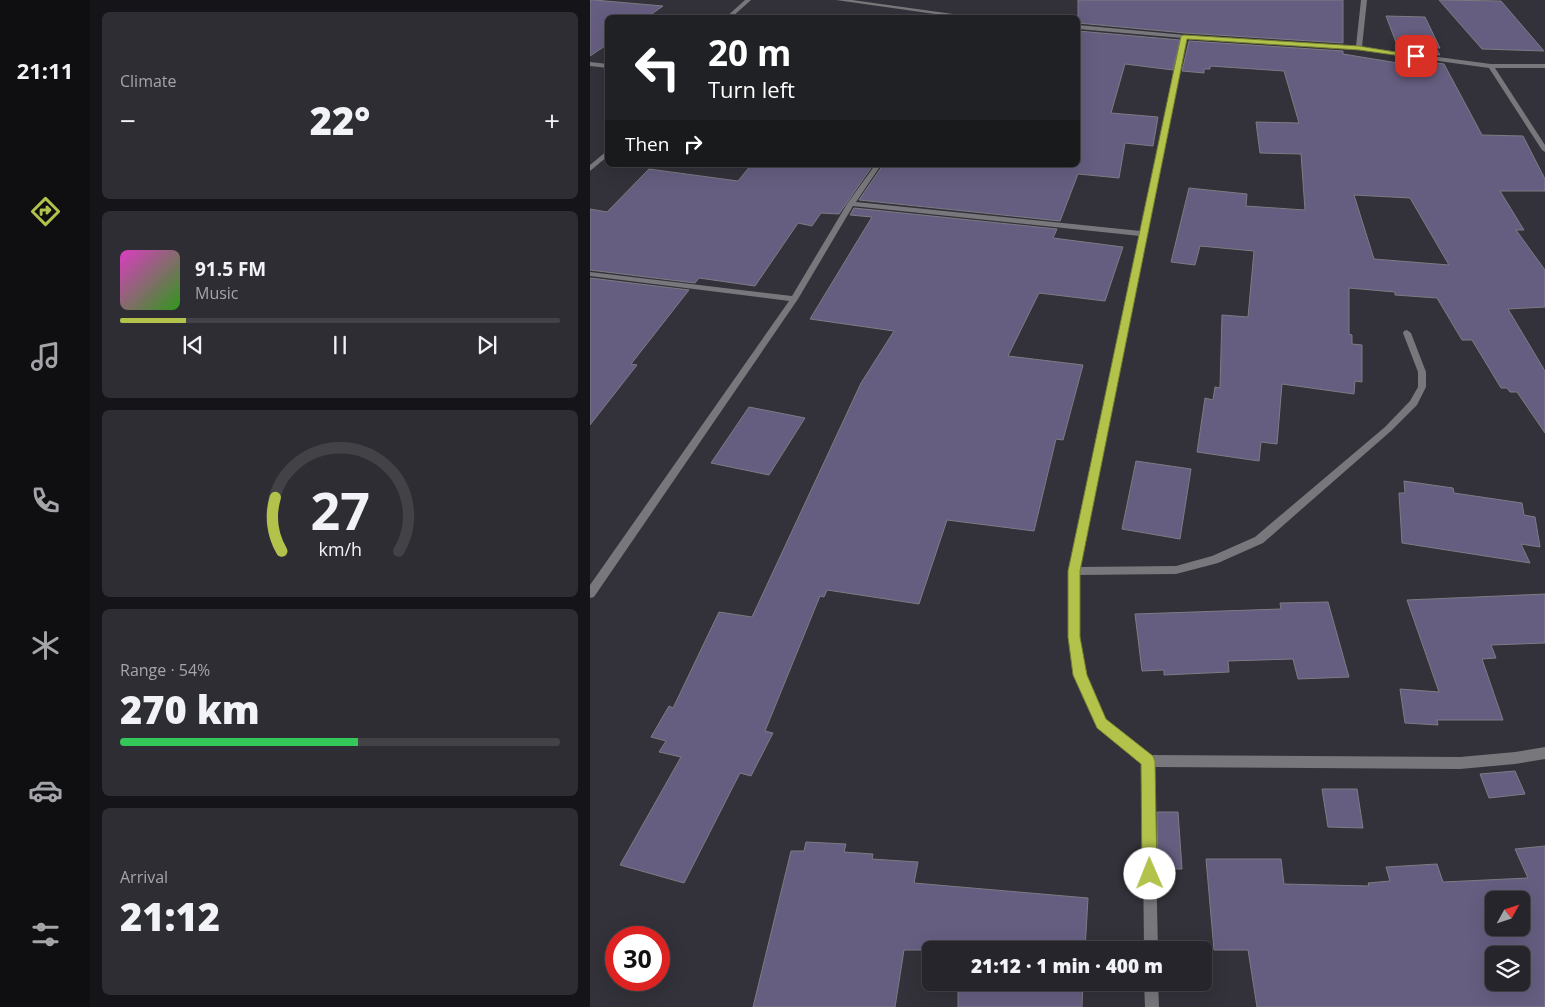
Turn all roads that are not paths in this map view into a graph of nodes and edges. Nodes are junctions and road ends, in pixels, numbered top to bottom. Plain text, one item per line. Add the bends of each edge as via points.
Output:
1 (748, 0) edge
2 (839, 0) edge
3 (1364, 0) edge
4 (731, 15) edge
5 (956, 15) edge
6 (1080, 26) edge
7 (1184, 36) junction
8 (1359, 48) junction
9 (590, 64) edge
10 (605, 66) edge
11 (1491, 66) junction
12 (1545, 66) edge
13 (1545, 150) edge
14 (605, 155) edge
15 (877, 167) edge
16 (590, 170) edge
17 (851, 204) junction
18 (1145, 234) junction
19 (590, 274) edge
20 (794, 299) junction
21 (1407, 333) dead end
22 (1074, 571) junction
23 (590, 594) edge
24 (1545, 753) edge
25 (1148, 761) junction
26 (1151, 941) edge
27 (1151, 991) edge
28 (1152, 1007) edge

1 - 4 street
2 - 5 street
3 - 8 street
6 - 7 street
7 - 8 street
7 - 18 street
8 - 11 street
9 - 10 street
11 - 12 street
11 - 13 street
14 - 16 street
15 - 17 street
17 - 18 street
17 - 20 street
18 - 22 street
19 - 20 street
20 - 23 street
21 - 22 street via 1422,372 1422,387 1414,403 1259,540 1214,560 1176,570
22 - 25 street via 1074,637 1080,675 1102,723
24 - 25 street via 1460,763
25 - 26 street
27 - 28 street

